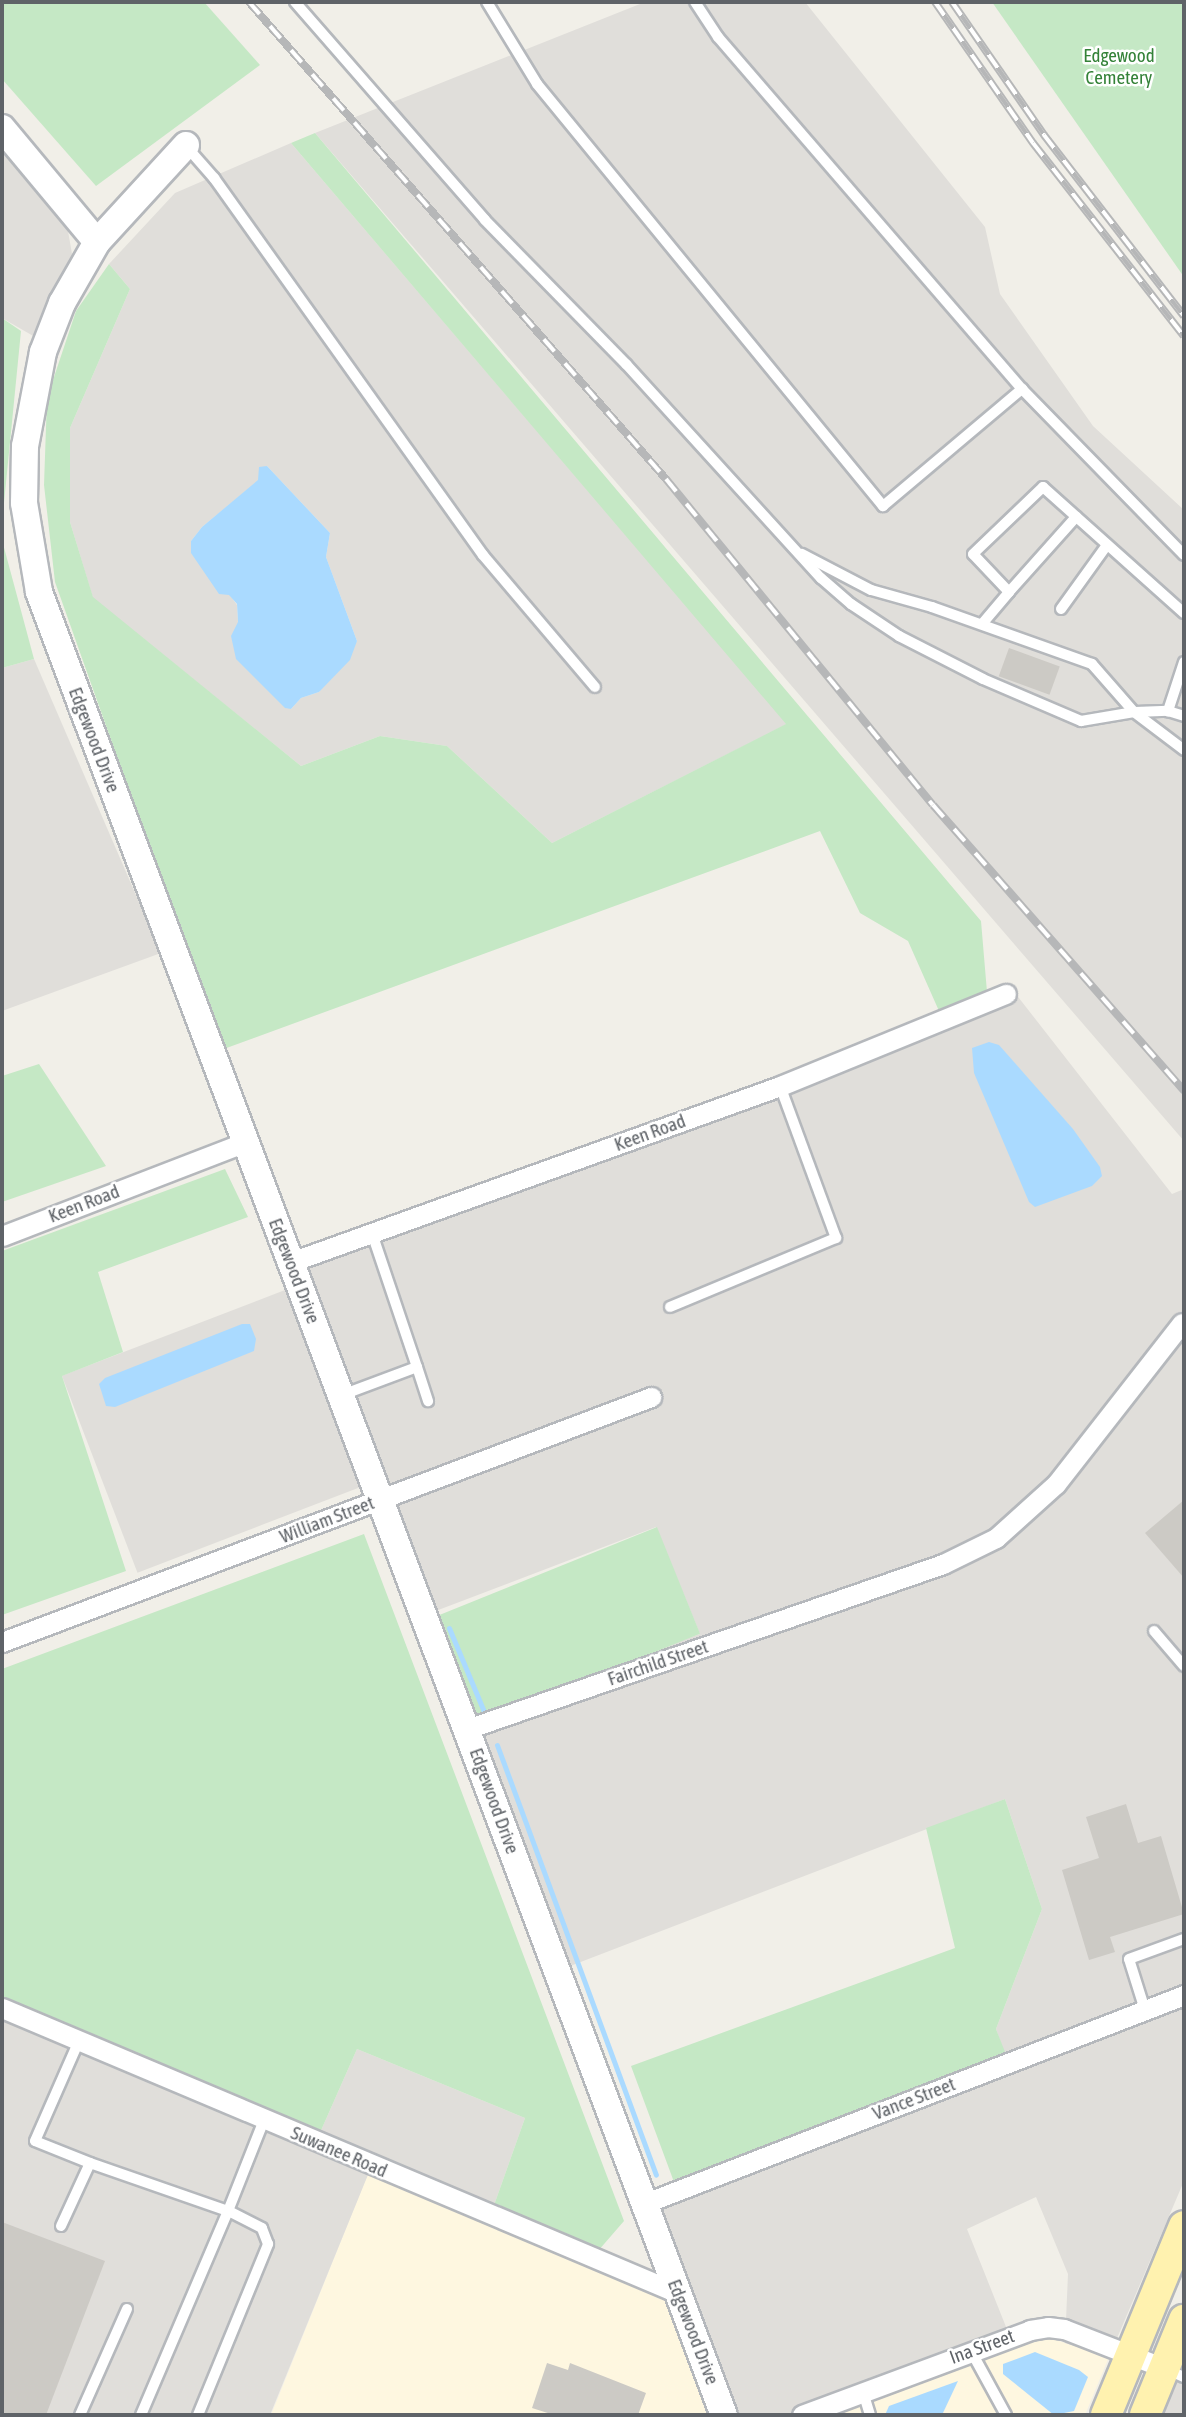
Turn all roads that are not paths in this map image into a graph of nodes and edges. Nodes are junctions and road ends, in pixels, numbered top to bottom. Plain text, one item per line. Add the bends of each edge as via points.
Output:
1 (295, 2) edge
2 (487, 2) edge
3 (695, 2) edge
4 (2, 128) edge
5 (186, 145) joint
6 (97, 242) junction
7 (1022, 389) junction
8 (1076, 517) junction
9 (1107, 545) junction
10 (802, 554) junction
11 (1184, 555) edge
12 (1009, 592) junction
13 (1061, 609) dead end
14 (1184, 613) edge
15 (982, 624) junction
16 (1184, 662) edge
17 (595, 687) dead end
18 (1168, 711) junction
19 (1134, 712) junction
20 (1184, 716) edge
21 (1184, 750) edge
22 (1006, 994) dead end
23 (780, 1086) junction
24 (245, 1142) junction
25 (372, 1233) junction
26 (2, 1236) edge
27 (291, 1262) junction
28 (670, 1307) dead end
29 (1182, 1323) dead end
30 (417, 1367) junction
31 (341, 1395) junction
32 (651, 1397) dead end
33 (428, 1401) dead end
34 (380, 1500) junction
35 (1154, 1631) dead end
36 (2, 1642) edge
37 (1184, 1666) edge
38 (467, 1729) junction
39 (1184, 1939) edge
40 (1184, 1995) edge
41 (2, 2008) edge
42 (1145, 2010) junction
43 (78, 2043) junction
44 (264, 2120) junction
45 (90, 2163) junction
46 (643, 2204) junction
47 (228, 2211) junction
48 (61, 2226) dead end
49 (1184, 2226) edge
50 (678, 2293) junction
51 (127, 2309) dead end
52 (1184, 2320) edge
53 (971, 2351) junction
54 (1132, 2355) junction
55 (1174, 2373) edge
56 (863, 2392) junction
57 (80, 2415) edge
58 (141, 2415) edge
59 (198, 2415) edge
60 (724, 2415) edge
61 (802, 2415) edge
62 (870, 2415) edge
63 (1006, 2415) edge
64 (1106, 2415) edge
65 (1144, 2415) edge

1 - 10 lane via 485,220
2 - 7 lane via 537,84 883,506
3 - 7 lane via 718,37
4 - 6 street
5 - 6 street, Edgewood Drive
5 - 17 lane via 483,555
6 - 24 street, Edgewood Drive via 62,303 43,352 32,399 24,503 30,553 58,646
7 - 11 lane
8 - 9 lane
8 - 12 lane
8 - 12 lane via 1043,487 973,554
9 - 13 lane
9 - 14 lane
10 - 15 lane via 870,590
10 - 19 lane via 851,604 899,636 983,679 1081,721
12 - 15 lane
15 - 19 lane via 1092,664
16 - 18 lane
18 - 19 lane
18 - 20 lane
19 - 21 lane
22 - 23 street, Keen Road
23 - 25 street, Keen Road
23 - 28 lane via 836,1238
24 - 26 street, Keen Road
24 - 27 street, Edgewood Drive
25 - 27 street, Keen Road
25 - 30 lane
27 - 31 street, Edgewood Drive
29 - 38 street, Fairchild Street via 1056,1484 996,1538 943,1564
30 - 31 lane
30 - 33 lane
31 - 34 street, Edgewood Drive
32 - 34 street, William Street
34 - 36 street, William Street
34 - 38 street, Edgewood Drive
35 - 37 lane
38 - 46 street, Edgewood Drive
39 - 42 lane via 1129,1959
40 - 42 street, Vance Street
41 - 43 street, Suwanee Road
42 - 46 street, Vance Street
43 - 44 street, Suwanee Road
43 - 45 lane via 35,2141
44 - 47 lane
44 - 50 street, Suwanee Road
45 - 47 lane
45 - 48 lane
46 - 50 street, Edgewood Drive
47 - 58 lane
47 - 59 lane via 262,2228 268,2244
49 - 54 main road
50 - 60 street, Edgewood Drive
51 - 57 lane
52 - 55 main road
53 - 54 street, Ina Street via 1048,2327
53 - 56 street, Ina Street
53 - 63 lane
54 - 55 street, Ina Street
54 - 64 main road
55 - 65 main road
56 - 61 street, Ina Street
56 - 62 lane

